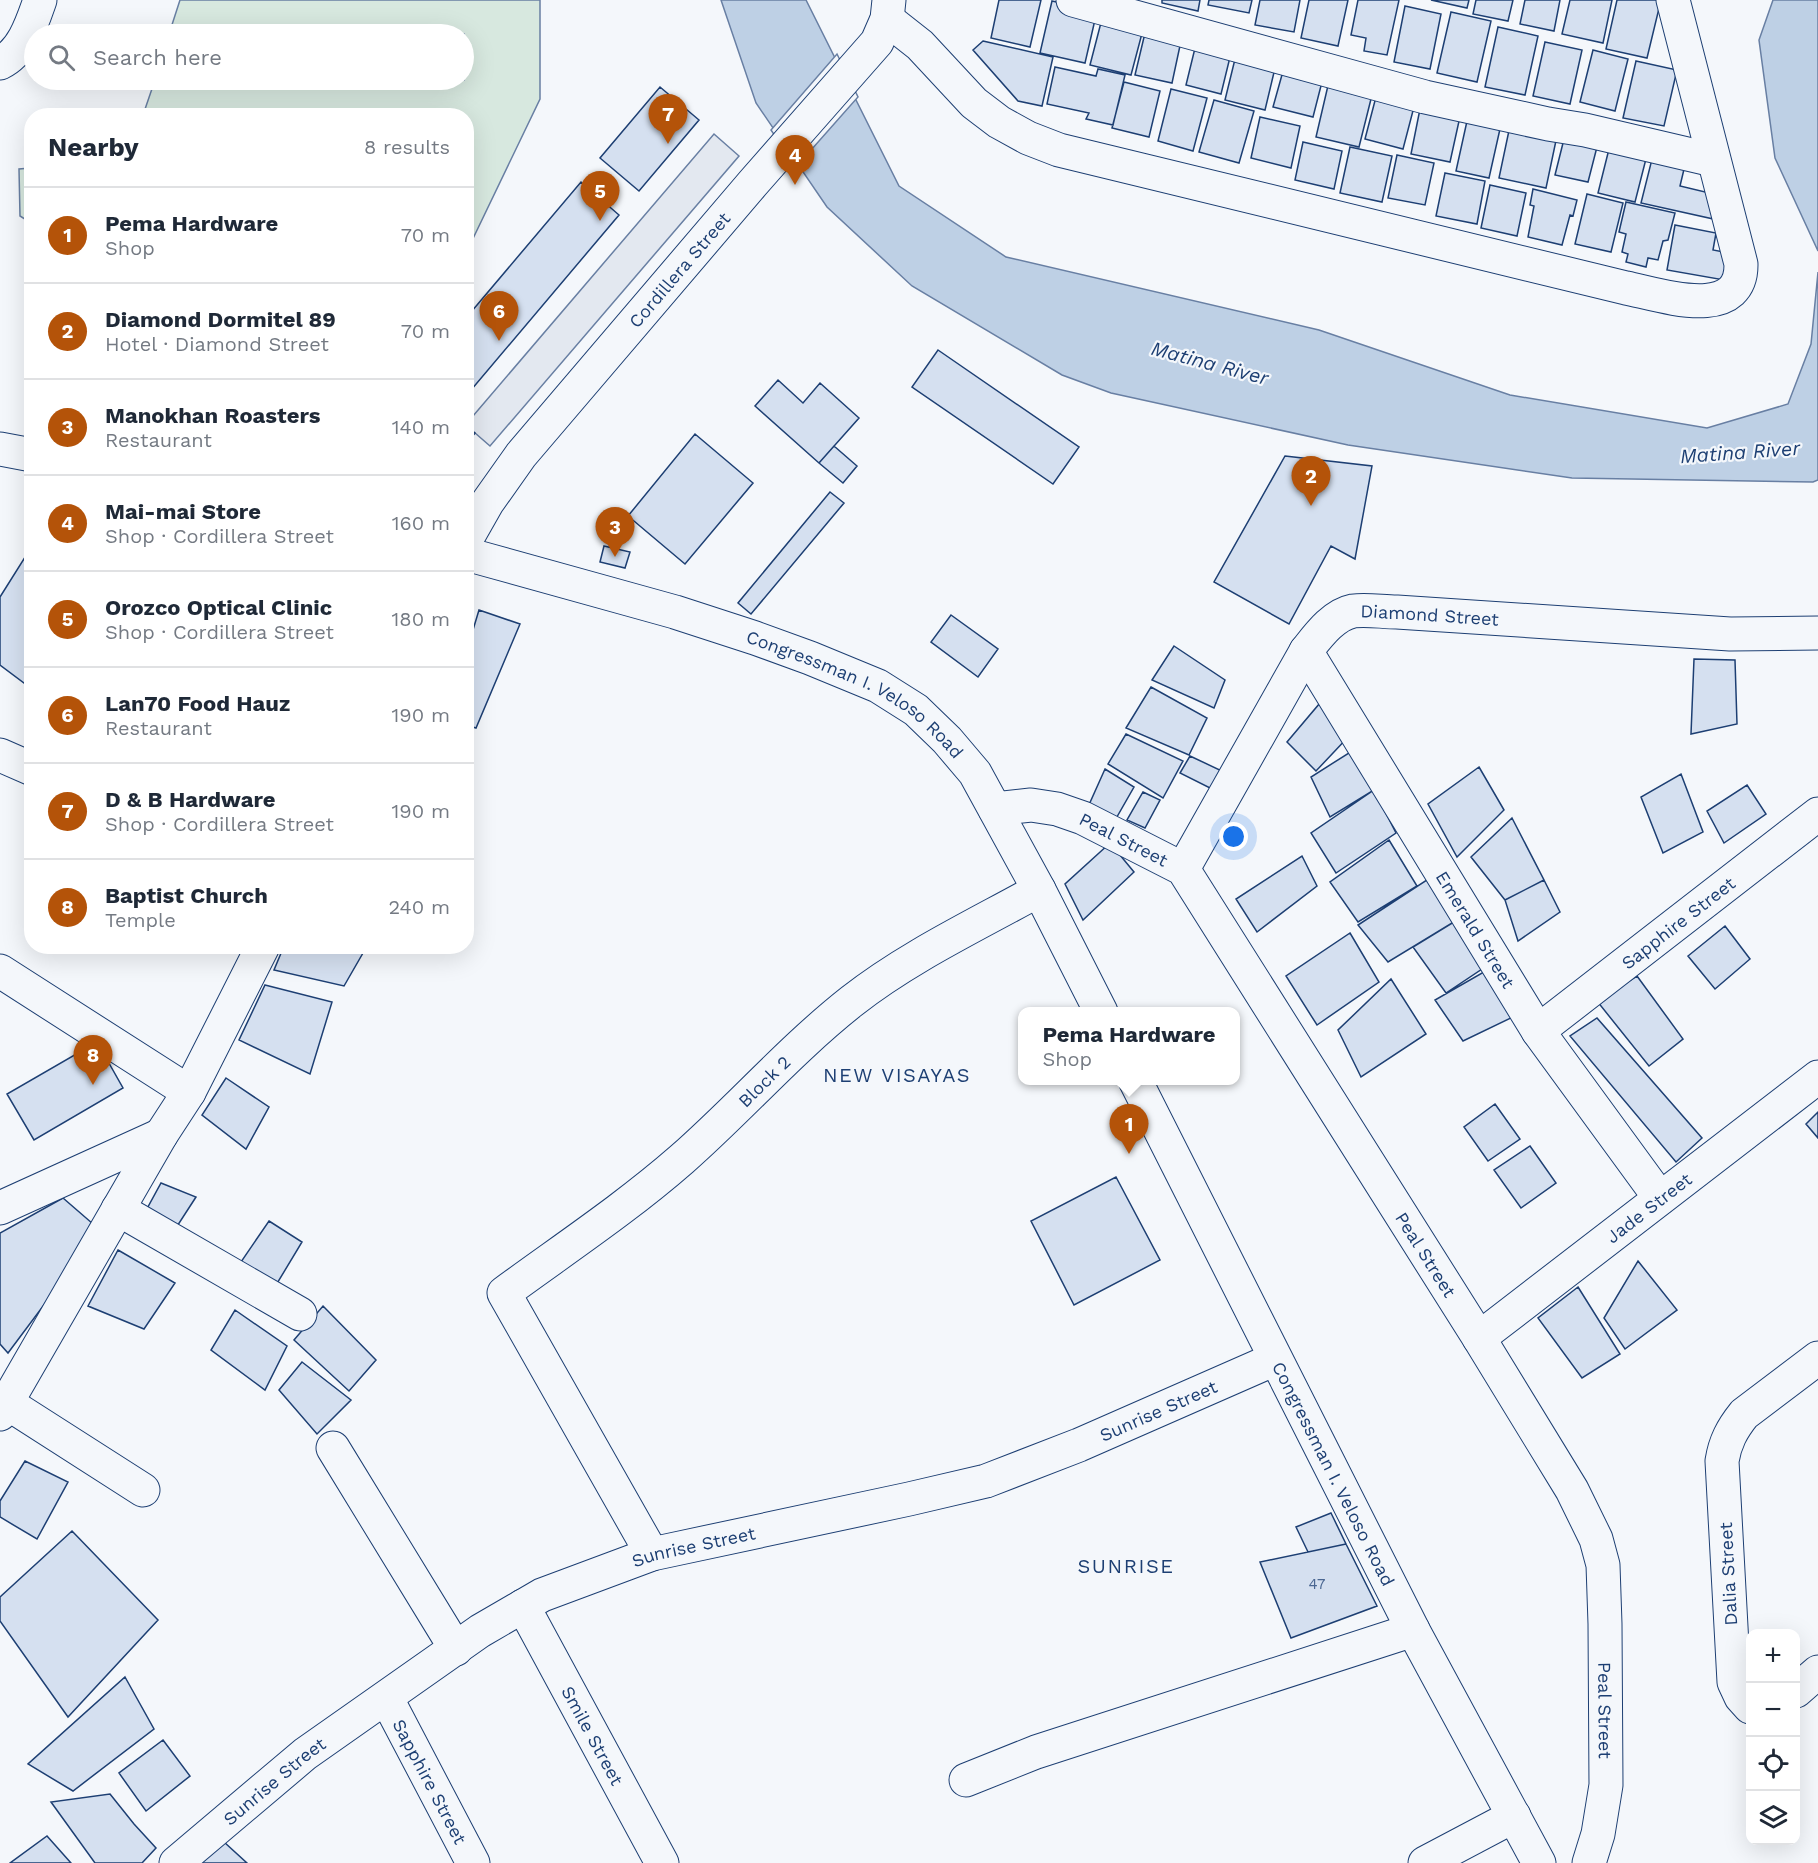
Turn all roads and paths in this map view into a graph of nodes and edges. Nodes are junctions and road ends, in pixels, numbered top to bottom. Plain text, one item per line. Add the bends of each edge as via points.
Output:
1 (40, 0) edge
2 (1073, 0) edge
3 (1673, 0) edge
4 (888, 9) edge
5 (30, 24) edge
6 (24, 40) edge
7 (4, 61) edge
8 (1713, 160) junction
9 (0, 449) edge
10 (24, 454) edge
11 (474, 526) edge
12 (474, 556) edge
13 (1818, 633) edge
14 (1305, 651) junction
15 (0, 754) edge
16 (24, 765) edge
17 (995, 809) junction
18 (1818, 814) edge
19 (1183, 869) junction
20 (1039, 890) junction
21 (258, 954) edge
22 (0, 971) edge
23 (1099, 1007) edge
24 (1538, 1031) junction
25 (1818, 1077) edge
26 (1138, 1085) edge
27 (189, 1092) junction
28 (161, 1135) junction
29 (1660, 1198) junction
30 (0, 1208) edge
31 (118, 1209) junction
32 (300, 1314) dead end
33 (1479, 1338) junction
34 (1818, 1358) edge
35 (1275, 1359) junction
36 (4, 1408) edge
37 (333, 1448) dead end
38 (143, 1490) dead end
39 (652, 1554) junction
40 (523, 1606) junction
41 (1413, 1630) junction
42 (456, 1649) junction
43 (1818, 1672) edge
44 (1800, 1687) edge
45 (387, 1699) junction
46 (1746, 1703) edge
47 (966, 1780) dead end
48 (1514, 1816) junction
49 (176, 1863) edge
50 (473, 1863) edge
51 (662, 1863) edge
52 (1425, 1863) edge
53 (1539, 1863) edge
54 (1589, 1863) edge

1 - 5 street
2 - 8 street via 1425,97
3 - 8 street
4 - 8 street via 968,97 991,116 1028,138 1059,150 1685,300 1729,296 1741,277 1741,264
4 - 11 street, Cordillera Street via 877,42 521,455
6 - 7 street
9 - 10 street
12 - 17 street, Congressman I. Veloso Road via 685,615 878,686 916,710 947,740 975,773
13 - 14 street, Diamond Street via 1730,634 1353,611 1327,626
14 - 19 street, Diamond Street
14 - 24 street, Emerald Street
15 - 16 street
17 - 19 street, Peal Street via 1031,805 1058,809
17 - 20 street, Congressman I. Veloso Road
18 - 24 street, Sapphire Street
19 - 33 street, Peal Street
20 - 23 street, Congressman I. Veloso Road
20 - 39 street, Block 2 via 918,957 852,1001 682,1159 504,1293
21 - 27 street
22 - 27 street
24 - 29 street, Emerald Street
25 - 29 street, Jade Street
26 - 35 street, Congressman I. Veloso Road
27 - 28 street
28 - 30 street
28 - 31 street
29 - 33 street, Jade Street
31 - 32 street
31 - 36 street
33 - 54 street, Peal Street via 1572,1490 1596,1539 1603,1565 1606,1785
34 - 46 street, Dalia Street via 1744,1414 1728,1436 1722,1461 1732,1663 1734,1682
35 - 39 street, Sunrise Street via 1079,1445 986,1481
35 - 41 street, Congressman I. Veloso Road
36 - 38 street
37 - 42 street
39 - 40 street, Sunrise Street via 542,1595
40 - 42 street, Sunrise Street
40 - 51 street, Smile Street
41 - 47 street via 1036,1752
41 - 48 street, Congressman I. Veloso Road
42 - 45 street, Sunrise Street
43 - 44 street
45 - 49 street, Sunrise Street via 305,1754
45 - 50 street, Sapphire Street
48 - 52 street
48 - 53 street, Congressman I. Veloso Road

